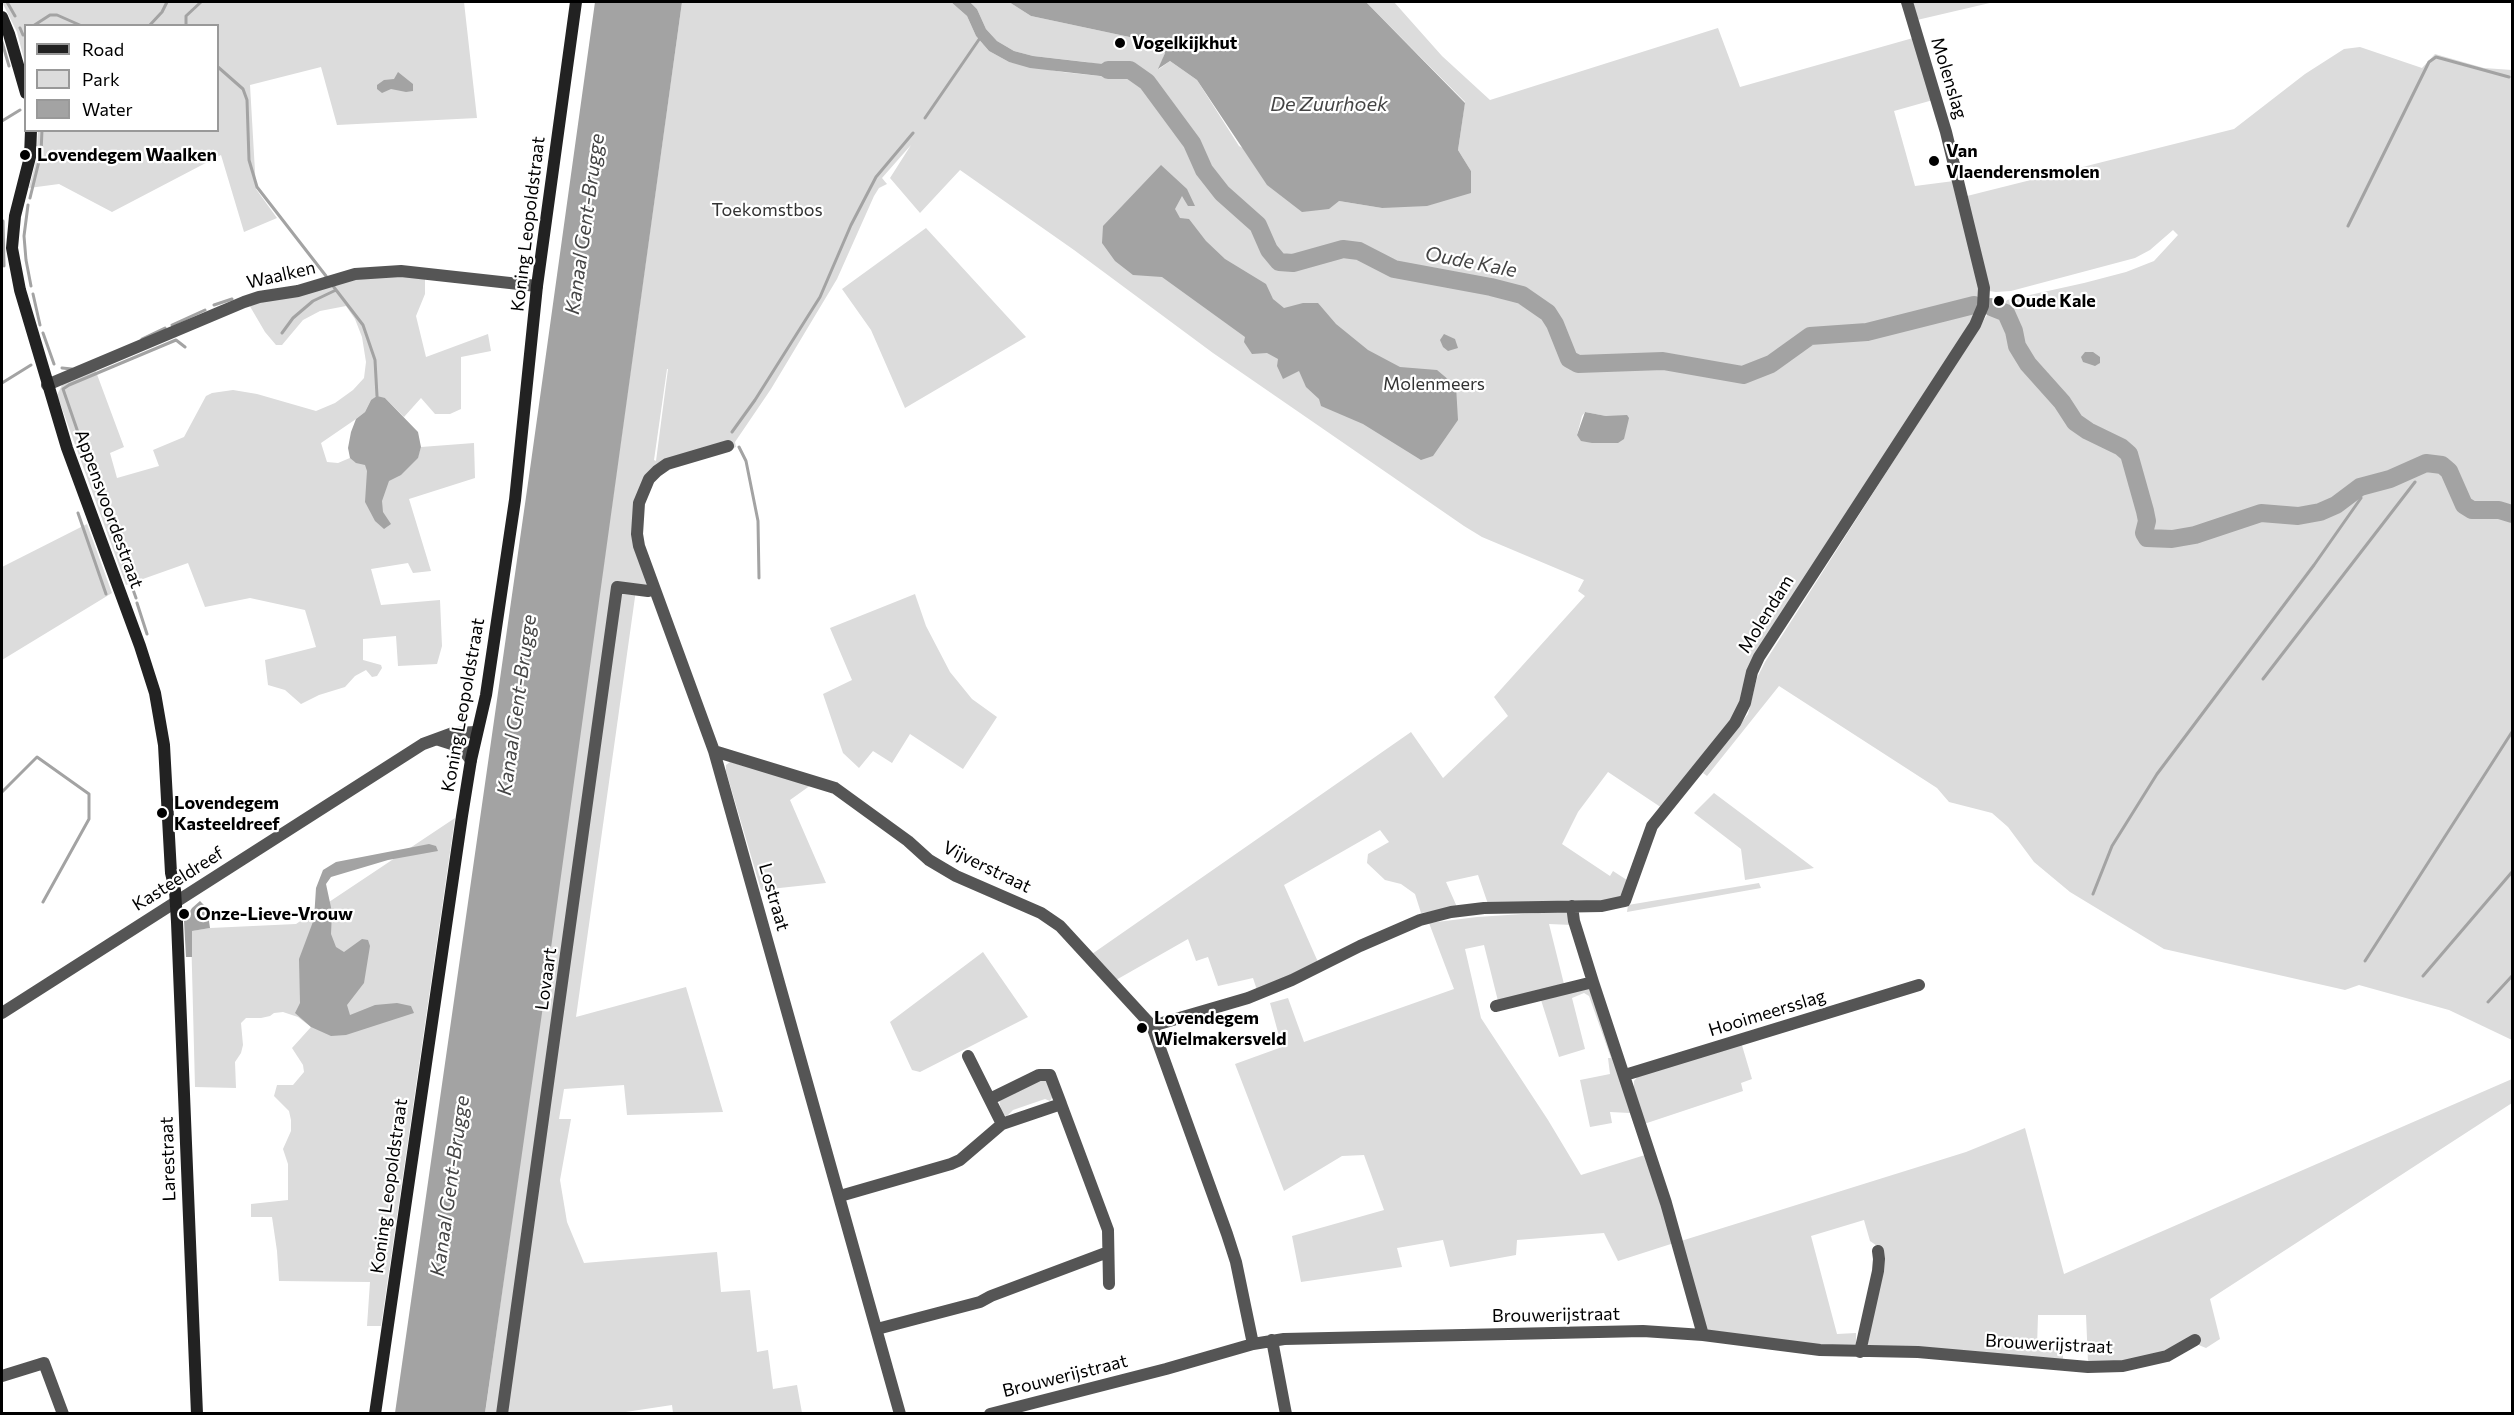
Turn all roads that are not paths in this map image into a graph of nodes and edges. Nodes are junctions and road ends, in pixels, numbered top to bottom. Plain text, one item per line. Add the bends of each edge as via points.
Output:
1 (576, 2) edge
2 (1907, 2) edge
3 (2, 17) edge
4 (24, 86) edge
5 (31, 132) edge
6 (537, 286) junction
7 (1983, 306) joint
8 (47, 385) junction
9 (728, 446) dead end
10 (654, 589) junction
11 (477, 732) junction
12 (436, 739) junction
13 (714, 751) junction
14 (471, 760) junction
15 (175, 902) junction
16 (1572, 906) junction
17 (1593, 982) junction
18 (1919, 985) dead end
19 (1496, 1006) dead end
20 (2, 1013) edge
21 (1152, 1026) junction
22 (968, 1056) dead end
23 (1625, 1076) junction
24 (990, 1099) junction
25 (1061, 1104) junction
26 (1002, 1124) junction
27 (840, 1196) junction
28 (1878, 1251) dead end
29 (1108, 1252) junction
30 (1109, 1284) dead end
31 (877, 1329) junction
32 (1703, 1335) junction
33 (1272, 1340) junction
34 (2195, 1340) dead end
35 (1253, 1344) junction
36 (1860, 1352) junction
37 (2, 1377) edge
38 (63, 1413) edge
39 (196, 1413) edge
40 (375, 1413) edge
41 (502, 1413) edge
42 (900, 1413) edge
43 (990, 1413) edge
44 (1286, 1413) edge

1 - 6 street, Koning Leopoldstraat
2 - 7 street, Molenslag via 1947,132 1984,288
3 - 4 street
5 - 8 street, Appensvoordestraat via 30,157 15,216 12,248
6 - 8 street, Waalken via 401,271 355,274 244,302
6 - 11 street, Koning Leopoldstraat via 515,500
7 - 16 street, Molendam via 1976,325 1759,657 1735,723 1652,826 1625,901
8 - 15 street, Appensvoordestraat via 154,693 164,746
9 - 10 street, Lostraat via 667,464 649,479 639,503 637,534
10 - 13 street, Lostraat
10 - 41 street, Lovaart via 617,587
11 - 12 street, Kasteeldreef via 453,732
11 - 14 street, Koning Leopoldstraat
12 - 14 street via 461,747
12 - 15 street, Kasteeldreef
13 - 21 street, Vijverstraat via 835,788 929,860 1041,913 1060,926
13 - 27 street, Lostraat
14 - 40 street, Koning Leopoldstraat
15 - 20 street, Kasteeldreef
15 - 39 street, Larestraat
16 - 17 street
16 - 21 street via 1484,908 1420,920 1248,998
17 - 19 street
17 - 23 street
18 - 23 street, Hooimeersslag
21 - 35 street via 1236,1262
22 - 24 street
23 - 32 street
24 - 25 street via 1039,1075 1050,1075
24 - 26 street
25 - 26 street
25 - 29 street via 1108,1230
26 - 27 street via 955,1163
27 - 31 street, Lostraat
28 - 36 street via 1878,1271
29 - 30 street
29 - 31 street via 980,1302
31 - 42 street, Lostraat
32 - 33 street, Brouwerijstraat via 1643,1331
32 - 36 street, Brouwerijstraat via 1785,1347
33 - 35 street, Brouwerijstraat
33 - 44 street
34 - 36 street, Brouwerijstraat via 2167,1356 2122,1366 2088,1367 1918,1352
35 - 43 street, Brouwerijstraat
37 - 38 street via 44,1362

